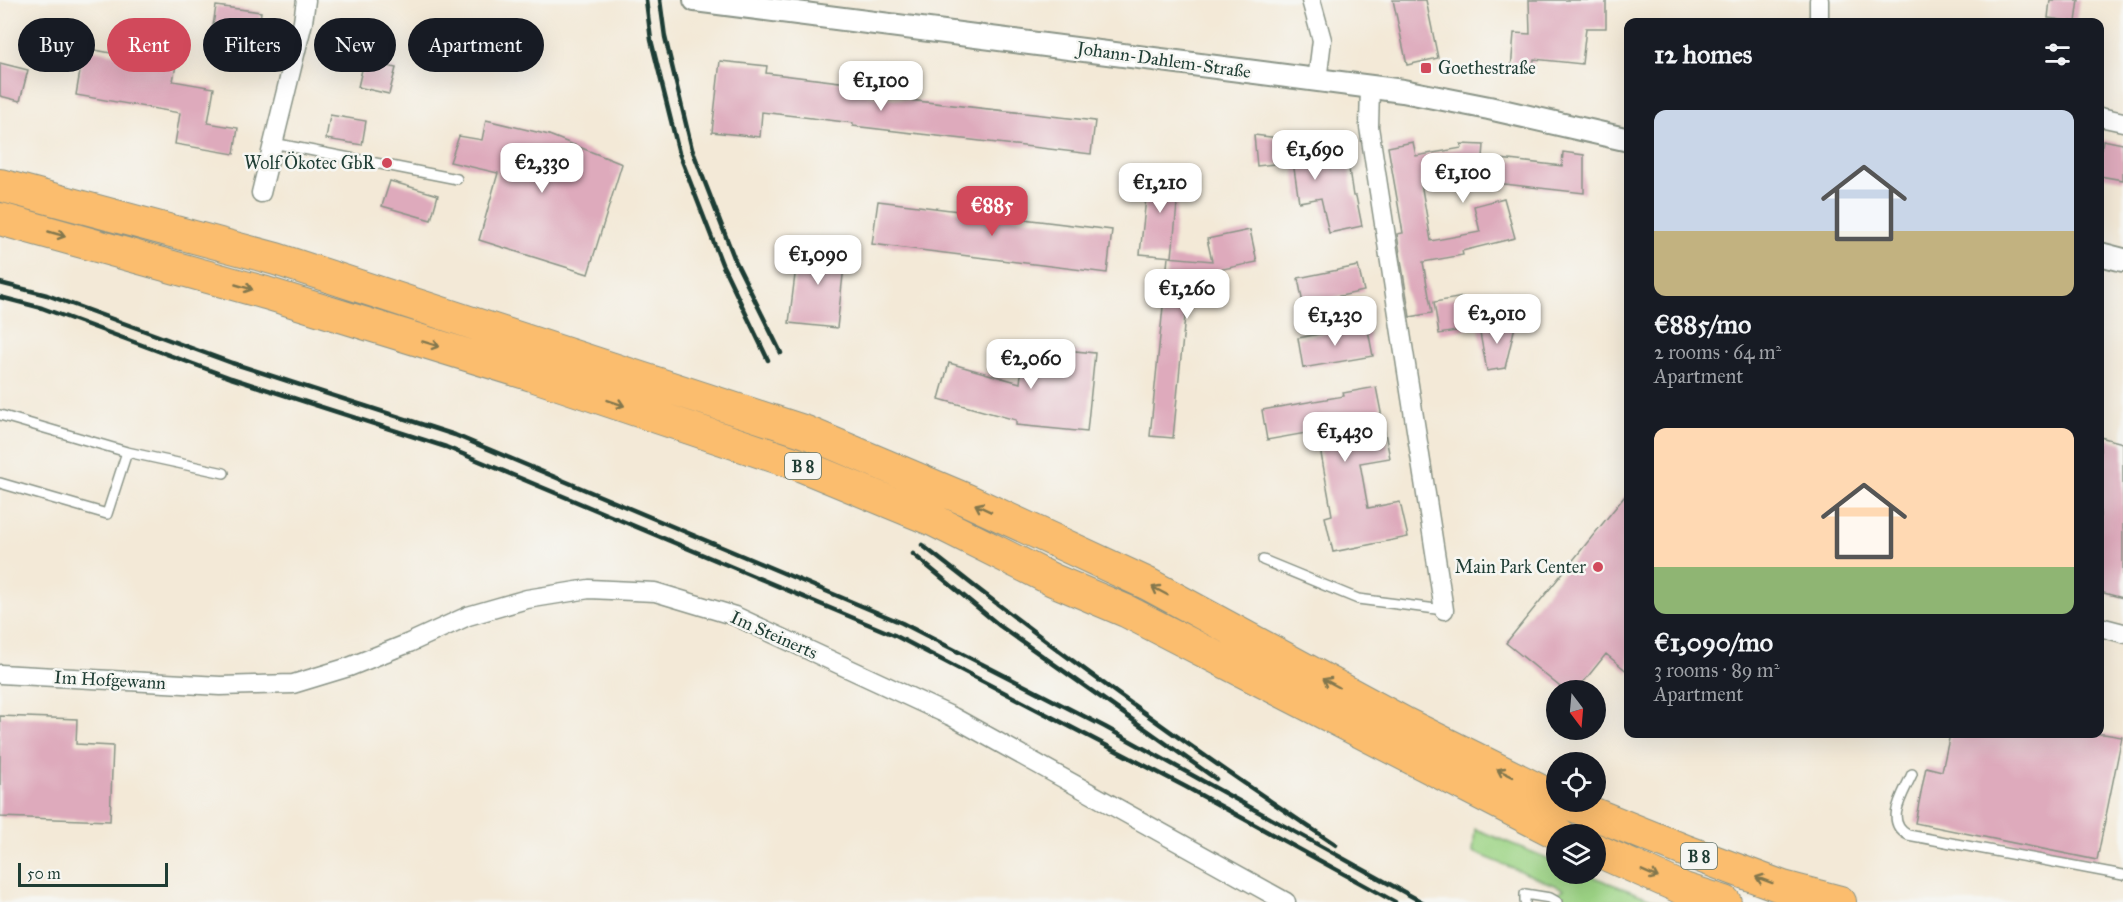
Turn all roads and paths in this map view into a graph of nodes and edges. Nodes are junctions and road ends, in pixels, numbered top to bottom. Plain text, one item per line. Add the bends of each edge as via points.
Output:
1 (306, 0) edge
2 (695, 0) edge
3 (1311, 0) edge
4 (1817, 0) edge
5 (1819, 18) edge
6 (1317, 81) junction
7 (1370, 87) junction
8 (2104, 118) edge
9 (2123, 122) edge
10 (1624, 139) edge
11 (273, 143) junction
12 (457, 179) dead end
13 (0, 185) edge
14 (261, 193) dead end
15 (0, 219) edge
16 (2104, 255) edge
17 (2123, 260) edge
18 (0, 415) edge
19 (127, 452) junction
20 (224, 473) dead end
21 (0, 483) edge
22 (1263, 560) dead end
23 (1444, 610) joint
24 (2104, 628) edge
25 (2123, 633) edge
26 (0, 674) edge
27 (220, 686) joint
28 (1912, 774) dead end
29 (1546, 794) edge
30 (1589, 812) edge
31 (1546, 827) edge
32 (1606, 854) edge
33 (2123, 875) edge
34 (1286, 902) edge
35 (1525, 902) edge
36 (1557, 902) edge
37 (1725, 902) edge
38 (1840, 902) edge

1 - 11 street
2 - 6 street, Johann-Dahlem-Straße
3 - 6 street via 1322,40
4 - 5 street
6 - 7 street, Johann-Dahlem-Straße
7 - 10 street, Johann-Dahlem-Straße via 1489,108
7 - 23 street via 1369,127
8 - 9 street
11 - 12 lane
11 - 14 street
29 -> 13 highway, B 8 via 1404,723 1148,584 967,500 806,432 276,259
15 -> 31 highway, B 8 via 288,300 532,375 800,465 933,520 1053,580 1126,611
16 - 17 street
18 - 19 lane
19 - 20 lane
19 - 21 lane via 107,514
22 - 23 lane via 1359,599
24 - 25 street
26 - 27 street, Im Hofgewann
27 - 34 street, Im Steinerts via 293,684 349,667 468,616 527,599 589,589 655,592 735,616 953,717
28 - 33 lane via 1895,814 1895,823 1908,835
38 -> 30 highway, B 8 via 1783,886
32 -> 37 highway, B 8 via 1684,889
35 - 36 lane via 1525,894

